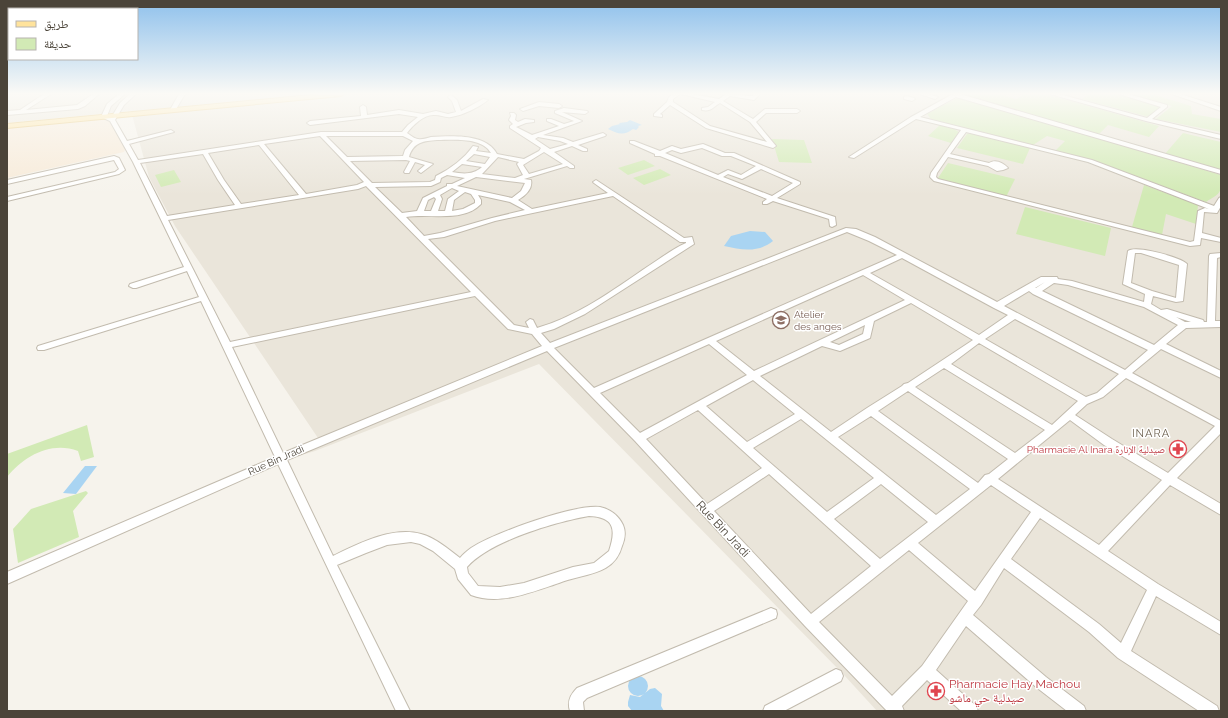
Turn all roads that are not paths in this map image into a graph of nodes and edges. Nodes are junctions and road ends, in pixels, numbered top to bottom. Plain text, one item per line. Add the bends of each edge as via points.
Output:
1 (116, 128) edge
2 (409, 128) edge
3 (513, 128) edge
4 (560, 128) edge
5 (710, 128) edge
6 (757, 128) edge
7 (898, 128) edge
8 (959, 128) edge
9 (1070, 128) edge
10 (1178, 128) edge
11 (965, 129) junction
12 (171, 132) dead end
13 (321, 134) junction
14 (404, 134) junction
15 (603, 135) dead end
16 (532, 137) junction
17 (1221, 138) edge
18 (417, 141) junction
19 (480, 141) junction
20 (125, 142) junction
21 (632, 142) dead end
22 (261, 144) junction
23 (574, 144) junction
24 (544, 150) junction
25 (585, 150) dead end
26 (205, 152) junction
27 (470, 154) junction
28 (947, 154) junction
29 (657, 155) junction
30 (495, 156) junction
31 (852, 157) dead end
32 (345, 159) junction
33 (409, 159) junction
34 (524, 161) junction
35 (136, 162) junction
36 (462, 162) junction
37 (488, 164) junction
38 (990, 164) dead end
39 (761, 166) junction
40 (421, 171) dead end
41 (769, 171) junction
42 (407, 172) dead end
43 (1221, 172) edge
44 (447, 173) junction
45 (475, 175) junction
46 (527, 176) junction
47 (718, 177) junction
48 (742, 177) junction
49 (516, 179) junction
50 (438, 181) junction
51 (7, 182) edge
52 (596, 182) dead end
53 (368, 184) junction
54 (452, 187) junction
55 (463, 191) junction
56 (474, 193) junction
57 (436, 194) junction
58 (613, 194) junction
59 (304, 196) junction
60 (7, 199) edge
61 (773, 199) junction
62 (513, 200) junction
63 (1221, 200) edge
64 (765, 203) dead end
65 (240, 207) junction
66 (530, 211) junction
67 (1218, 211) edge
68 (420, 213) junction
69 (434, 213) junction
70 (448, 214) junction
71 (400, 216) junction
72 (164, 219) junction
73 (832, 225) dead end
74 (1199, 235) junction
75 (423, 238) junction
76 (1221, 240) edge
77 (903, 255) junction
78 (1221, 255) edge
79 (189, 268) junction
80 (865, 273) junction
81 (133, 286) dead end
82 (1033, 290) junction
83 (1149, 292) junction
84 (477, 293) junction
85 (204, 298) junction
86 (911, 300) junction
87 (1217, 300) edge
88 (997, 306) junction
89 (1147, 306) junction
90 (1014, 315) junction
91 (870, 320) junction
92 (530, 322) dead end
93 (1211, 324) junction
94 (1221, 324) edge
95 (1184, 325) junction
96 (1221, 329) edge
97 (535, 332) junction
98 (979, 340) junction
99 (711, 341) junction
100 (822, 342) junction
101 (227, 345) junction
102 (548, 347) junction
103 (1157, 347) junction
104 (41, 348) dead end
105 (944, 364) junction
106 (1126, 373) junction
107 (1221, 374) edge
108 (754, 375) junction
109 (907, 386) junction
110 (593, 392) junction
111 (1085, 401) junction
112 (699, 405) junction
113 (870, 410) junction
114 (802, 414) junction
115 (1069, 415) junction
116 (1221, 426) edge
117 (1052, 430) junction
118 (830, 437) junction
119 (639, 438) junction
120 (746, 447) junction
121 (1014, 458) junction
122 (280, 459) junction
123 (769, 468) junction
124 (882, 478) junction
125 (989, 478) junction
126 (1169, 479) junction
127 (977, 488) junction
128 (1221, 510) edge
129 (706, 511) junction
130 (1038, 512) junction
131 (826, 519) junction
132 (936, 522) junction
133 (909, 543) junction
134 (1100, 552) junction
135 (1003, 560) junction
136 (330, 563) junction
137 (461, 566) junction
138 (880, 567) junction
139 (7, 578) edge
140 (1154, 588) junction
141 (977, 601) junction
142 (771, 614) dead end
143 (966, 617) junction
144 (810, 622) junction
145 (1220, 625) edge
146 (1123, 653) junction
147 (927, 670) junction
148 (836, 676) dead end
149 (894, 708) edge
150 (403, 711) edge
151 (577, 711) edge
152 (770, 711) edge
153 (971, 711) edge
154 (1079, 711) edge
155 (1212, 711) edge

1 - 20 street
2 - 14 street
3 - 16 street
4 - 16 street
5 - 6 street via 773,146
7 - 31 street
8 - 11 street
9 - 43 street
10 - 17 street
11 - 28 street
11 - 67 street via 1090,161
12 - 20 street
13 - 14 street
13 - 22 street
13 - 32 street
14 - 18 street
15 - 23 street
16 - 23 street via 548,136
16 - 24 street
18 - 19 street via 459,138
18 - 33 street via 408,150
19 - 27 street
19 - 30 street via 494,152
20 - 35 street
21 - 29 street
22 - 26 street
22 - 59 street
23 - 24 street via 555,150
23 - 25 street
24 - 34 street
24 - 46 street via 570,166
26 - 35 street
26 - 65 street
27 - 30 street
27 - 36 street
27 - 37 street
28 - 38 street
28 - 74 street via 933,177 943,183 1190,244 1197,242
29 - 39 street via 672,148 681,151 702,146 724,154 732,154
29 - 47 street
30 - 34 street via 498,154
30 - 37 street
32 - 33 street
32 - 53 street
33 - 40 street via 430,164
33 - 42 street
34 - 46 street via 520,164
35 - 72 street
36 - 37 street
36 - 44 street
37 - 45 street
39 - 41 street
39 - 48 street
41 - 48 street
41 - 61 street via 798,183
44 - 45 street
44 - 50 street via 438,177
45 - 49 street
45 - 54 street
46 - 49 street
47 - 48 street via 728,172
47 - 61 street
49 - 62 street via 529,181 521,196
50 - 53 street via 432,184
50 - 54 street
51 - 60 street via 114,158 122,170
52 - 58 street
53 - 59 street
53 - 71 street
54 - 55 street
54 - 57 street
55 - 56 street
55 - 70 street via 451,199
56 - 62 street
56 - 70 street via 478,204 471,210
57 - 68 street via 425,199
57 - 69 street via 439,199
58 - 66 street
58 - 97 street via 682,240 689,239 690,244 683,246 593,306 549,329
59 - 65 street
61 - 64 street
61 - 73 street via 833,218
62 - 66 street
63 - 67 street
65 - 72 street
66 - 75 street
67 - 74 street via 1201,211
68 - 69 street
68 - 71 street
69 - 70 street
71 - 75 street
72 - 79 street
74 - 76 street
75 - 84 street
77 - 80 street
77 - 88 street
77 - 102 street, Rue Bin Jradi via 860,233 842,231
78 - 87 street via 1213,256
79 - 81 street
79 - 85 street
80 - 86 street
80 - 99 street
82 - 88 street
82 - 89 street via 1044,279 1054,279
82 - 103 street
83 - 83 street via 1180,299 1183,264 1141,251 1132,251 1127,284
83 - 89 street
84 - 97 street via 511,328
84 - 101 street
85 - 101 street
85 - 104 street
86 - 91 street
86 - 98 street
87 - 93 street
88 - 90 street
89 - 93 street
89 - 95 street
90 - 98 street
90 - 106 street
91 - 100 street
91 - 100 street via 867,336 840,348
92 - 97 street, Rue Bin Jradi
93 - 94 street
93 - 95 street
93 - 96 street
95 - 103 street
97 - 102 street, Rue Bin Jradi
98 - 105 street
98 - 111 street
99 - 108 street
99 - 110 street
100 - 108 street
101 - 122 street
102 - 110 street, Rue Bin Jradi
102 - 122 street, Rue Bin Jradi
103 - 106 street
103 - 107 street
105 - 109 street
105 - 117 street
106 - 111 street via 1100,395
106 - 116 street
108 - 112 street
108 - 114 street
109 - 113 street
109 - 121 street
110 - 119 street, Rue Bin Jradi
111 - 115 street
112 - 119 street
112 - 120 street
113 - 118 street
113 - 127 street
114 - 118 street
114 - 120 street
115 - 117 street
115 - 126 street
116 - 126 street
117 - 121 street
118 - 124 street
119 - 129 street, Rue Bin Jradi
120 - 123 street
121 - 125 street
122 - 136 street
122 - 139 street, Rue Bin Jradi
123 - 129 street
123 - 131 street
124 - 131 street
124 - 132 street
125 - 127 street
125 - 130 street
126 - 128 street
126 - 134 street
127 - 132 street
129 - 144 street, Rue Bin Jradi
130 - 134 street
130 - 135 street
131 - 138 street
132 - 133 street
133 - 138 street
133 - 141 street
134 - 140 street
135 - 141 street
135 - 146 street
136 - 137 street via 375,544 420,538 433,544
136 - 150 street
137 - 137 street via 462,575 475,591 488,594 521,590 571,572 597,566 614,554 619,530 615,521 600,512 572,514 491,544 467,558
138 - 144 street
140 - 145 street
140 - 146 street
141 - 143 street
142 - 151 street via 582,692 576,698
143 - 147 street
143 - 154 street via 1041,682
144 - 149 street, Rue Bin Jradi
146 - 155 street
147 - 149 street
147 - 153 street
148 - 152 street

